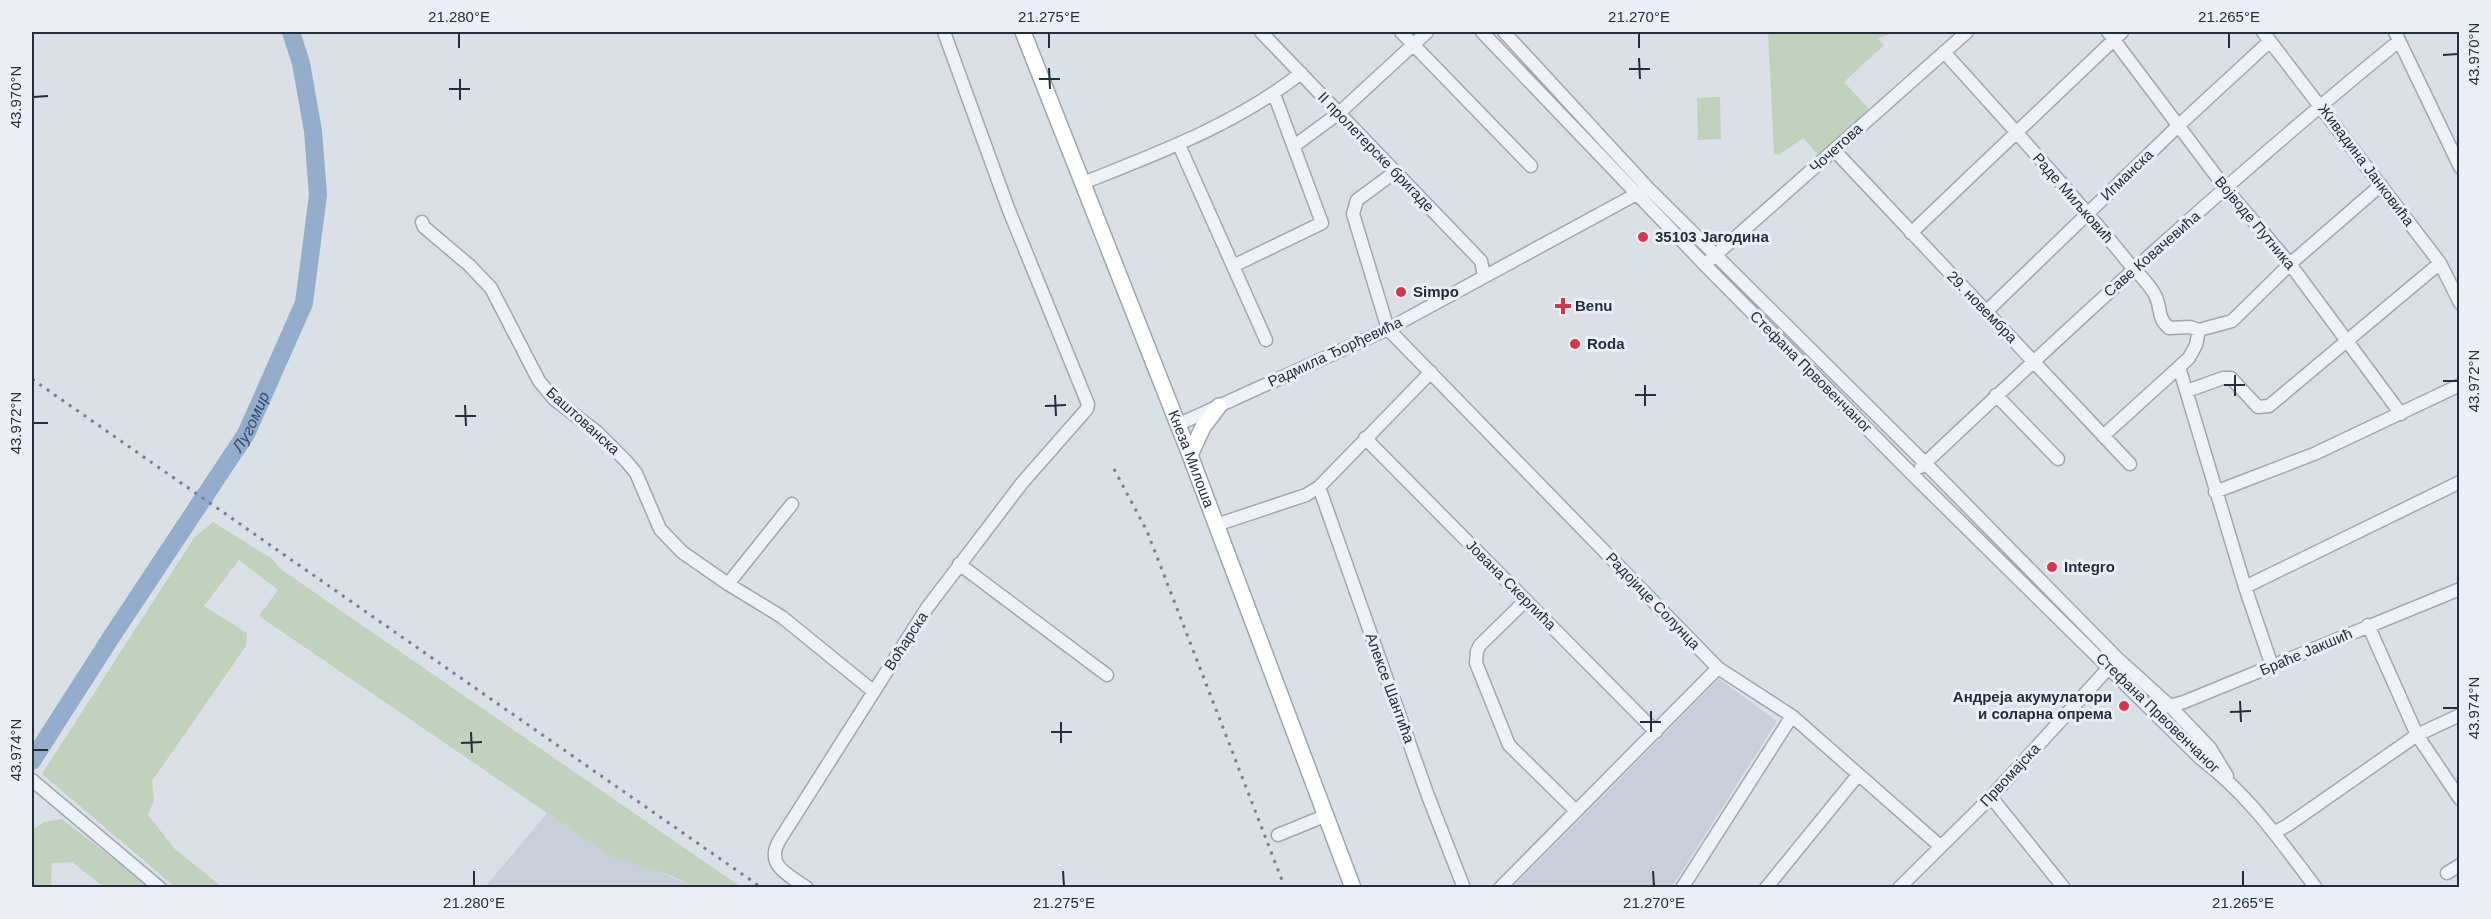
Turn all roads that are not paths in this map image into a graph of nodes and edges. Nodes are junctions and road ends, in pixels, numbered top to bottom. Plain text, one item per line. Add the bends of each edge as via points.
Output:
1 (944, 32) edge
2 (1023, 32) edge
3 (1261, 32) edge
4 (1401, 32) edge
5 (1427, 32) edge
6 (1482, 32) edge
7 (1504, 32) edge
8 (1967, 32) edge
9 (2114, 34) edge
10 (2267, 36) edge
11 (2397, 36) edge
12 (1413, 44) junction
13 (1944, 52) junction
14 (1301, 73) junction
15 (1274, 94) junction
16 (2320, 105) junction
17 (1339, 113) junction
18 (2178, 126) junction
19 (2016, 132) junction
20 (1179, 144) junction
21 (1294, 146) junction
22 (1834, 150) junction
23 (1531, 166) dead end
24 (2460, 167) edge
25 (1395, 172) junction
26 (1083, 183) junction
27 (2381, 185) junction
28 (2226, 189) junction
29 (1643, 191) junction
30 (2088, 213) junction
31 (422, 222) dead end
32 (1911, 233) junction
33 (1716, 256) junction
34 (2440, 263) junction
35 (2290, 264) junction
36 (1705, 265) junction
37 (1233, 266) junction
38 (2134, 269) junction
39 (1484, 275) junction
40 (2460, 303) edge
41 (1986, 312) junction
42 (1388, 329) junction
43 (2199, 330) junction
44 (1266, 339) dead end
45 (2349, 340) junction
46 (2033, 360) junction
47 (2179, 367) junction
48 (1431, 372) junction
49 (2460, 385) edge
50 (2187, 391) junction
51 (1996, 395) junction
52 (1219, 406) junction
53 (2401, 414) junction
54 (1177, 425) junction
55 (2103, 436) junction
56 (1365, 438) junction
57 (1190, 455) junction
58 (2058, 459) dead end
59 (1925, 463) junction
60 (2130, 464) dead end
61 (1912, 475) junction
62 (2460, 482) edge
63 (1319, 487) junction
64 (2216, 492) junction
65 (792, 504) dead end
66 (1216, 525) junction
67 (959, 564) junction
68 (728, 584) junction
69 (2245, 587) junction
70 (2460, 589) edge
71 (1526, 600) junction
72 (2368, 626) junction
73 (2113, 663) junction
74 (2272, 666) junction
75 (1718, 668) junction
76 (1107, 675) dead end
77 (873, 691) junction
78 (2170, 706) junction
79 (2152, 709) junction
80 (2460, 715) edge
81 (1792, 716) junction
82 (1656, 732) junction
83 (2417, 735) junction
84 (1858, 775) junction
85 (2229, 779) junction
86 (32, 780) edge
87 (1991, 797) junction
88 (2460, 799) edge
89 (1576, 811) junction
90 (1327, 815) junction
91 (2275, 832) junction
92 (1278, 835) dead end
93 (1940, 846) junction
94 (2460, 865) edge
95 (2447, 873) dead end
96 (160, 888) edge
97 (807, 888) edge
98 (1353, 888) edge
99 (1464, 888) edge
100 (1500, 888) edge
101 (1682, 888) edge
102 (1766, 888) edge
103 (1899, 888) edge
104 (2064, 888) edge
105 (2316, 888) edge

1 - 67 street, Воћарска via 1008,208 1088,404
2 - 26 main road, Кнеза Милоша
3 - 14 street, II пролетерске бригаде
4 - 12 street
5 - 12 street
6 - 29 street, Стефана Првовенчаног
7 - 29 street, Стефана Првовенчаног
8 - 13 street, Чочетова
9 - 18 street, Војводе Путника
9 - 19 street
10 - 16 street, Живадина Јанковића
10 - 18 street, Игманска
11 - 16 street, Саве Ковачевића
11 - 24 street
12 - 17 street
12 - 23 street
13 - 19 street, Раде Миљковић
13 - 22 street, Чочетова
14 - 15 street
14 - 17 street, II пролетерске бригаде
15 - 20 street
15 - 21 street
16 - 27 street, Живадина Јанковића
16 - 28 street, Саве Ковачевића
17 - 21 street
17 - 25 street, II пролетерске бригаде
18 - 28 street, Војводе Путника
18 - 30 street, Игманска
19 - 30 street, Раде Миљковић
19 - 32 street
20 - 26 street
20 - 37 street
21 - 37 street via 1322,223
22 - 32 street, 29. новембра
22 - 33 street, Чочетова
25 - 39 street, II пролетерске бригаде via 1480,261
25 - 42 street via 1357,200 1353,214
26 - 54 main road, Кнеза Милоша
27 - 34 street, Живадина Јанковића
27 - 35 street
28 - 35 street, Војводе Путника
28 - 38 street, Саве Ковачевића
29 - 33 street, Стефана Првовенчаног
29 - 36 street, Стефана Првовенчаног
29 - 39 street, Радмила Ђорђевића
30 - 38 street, Раде Миљковић
30 - 41 street, Игманска
31 - 68 street, Баштованска via 491,288 539,381 554,399 627,461 660,529 682,552
32 - 41 street, 29. новембра
33 - 36 street, Чочетова
33 - 59 street, Стефана Првовенчаног
34 - 40 street, Живадина Јанковића
34 - 45 street
35 - 43 street via 2232,321
35 - 45 street, Војводе Путника
36 - 61 street, Стефана Првовенчаног
37 - 44 street
38 - 43 street, Раде Миљковић via 2156,296 2159,315 2169,328
38 - 46 street, Саве Ковачевића
39 - 42 street, Радмила Ђорђевића
41 - 46 street, 29. новембра
42 - 48 street, Радојице Солунца
42 - 52 street, Радмила Ђорђевића
43 - 47 street via 2189,358
45 - 50 street via 2269,406 2258,407 2231,378
45 - 53 street, Војводе Путника
46 - 51 street, Саве Ковачевића
46 - 55 street, 29. новембра
47 - 50 street
47 - 55 street
48 - 56 street
48 - 75 street, Радојице Солунца
49 - 53 street
50 - 64 street
51 - 58 street
51 - 59 street, Саве Ковачевића
52 - 54 street, Радмила Ђорђевића
52 - 57 main road via 1203,427
53 - 64 street via 2314,454
54 - 57 main road, Кнеза Милоша
55 - 60 street, 29. новембра
56 - 63 street
56 - 71 street, Јована Скерлића
57 - 66 main road, Кнеза Милоша
59 - 61 street, Саве Ковачевића
59 - 73 street, Стефана Првовенчаног
61 - 73 street, Стефана Првовенчаног
62 - 69 street
63 - 66 street via 1306,495
63 - 99 street, Алексе Шантића
64 - 69 street
65 - 68 street
66 - 90 main road, Кнеза Милоша
67 - 76 street
67 - 77 street, Воћарска
68 - 77 street, Баштованска via 782,617
69 - 74 street
70 - 72 street, Браће Јакшић
71 - 82 street, Јована Скерлића
71 - 89 street via 1480,645 1476,663 1509,745
72 - 74 street, Браће Јакшић
72 - 83 street
73 - 78 street, Стефана Првовенчаног
73 - 79 street, Стефана Првовенчаног
73 - 87 street, Првомајска
74 - 78 street, Браће Јакшић
75 - 81 street, Радојице Солунца
75 - 82 street
77 - 97 street, Воћарска via 774,851 775,861 783,870
78 - 79 street, Браће Јакшић
78 - 85 street, Стефана Првовенчаног via 2210,748
79 - 85 street, Стефана Првовенчаног via 2200,758
80 - 83 street
81 - 84 street, Радојице Солунца
81 - 101 street
82 - 89 street
83 - 88 street
83 - 91 street
84 - 93 street, Радојице Солунца
84 - 102 street
85 - 91 street
86 - 96 street
87 - 93 street, Првомајска
87 - 104 street
89 - 100 street
90 - 92 street
90 - 98 main road, Кнеза Милоша
91 - 105 street
93 - 103 street, Првомајска
94 - 95 street

